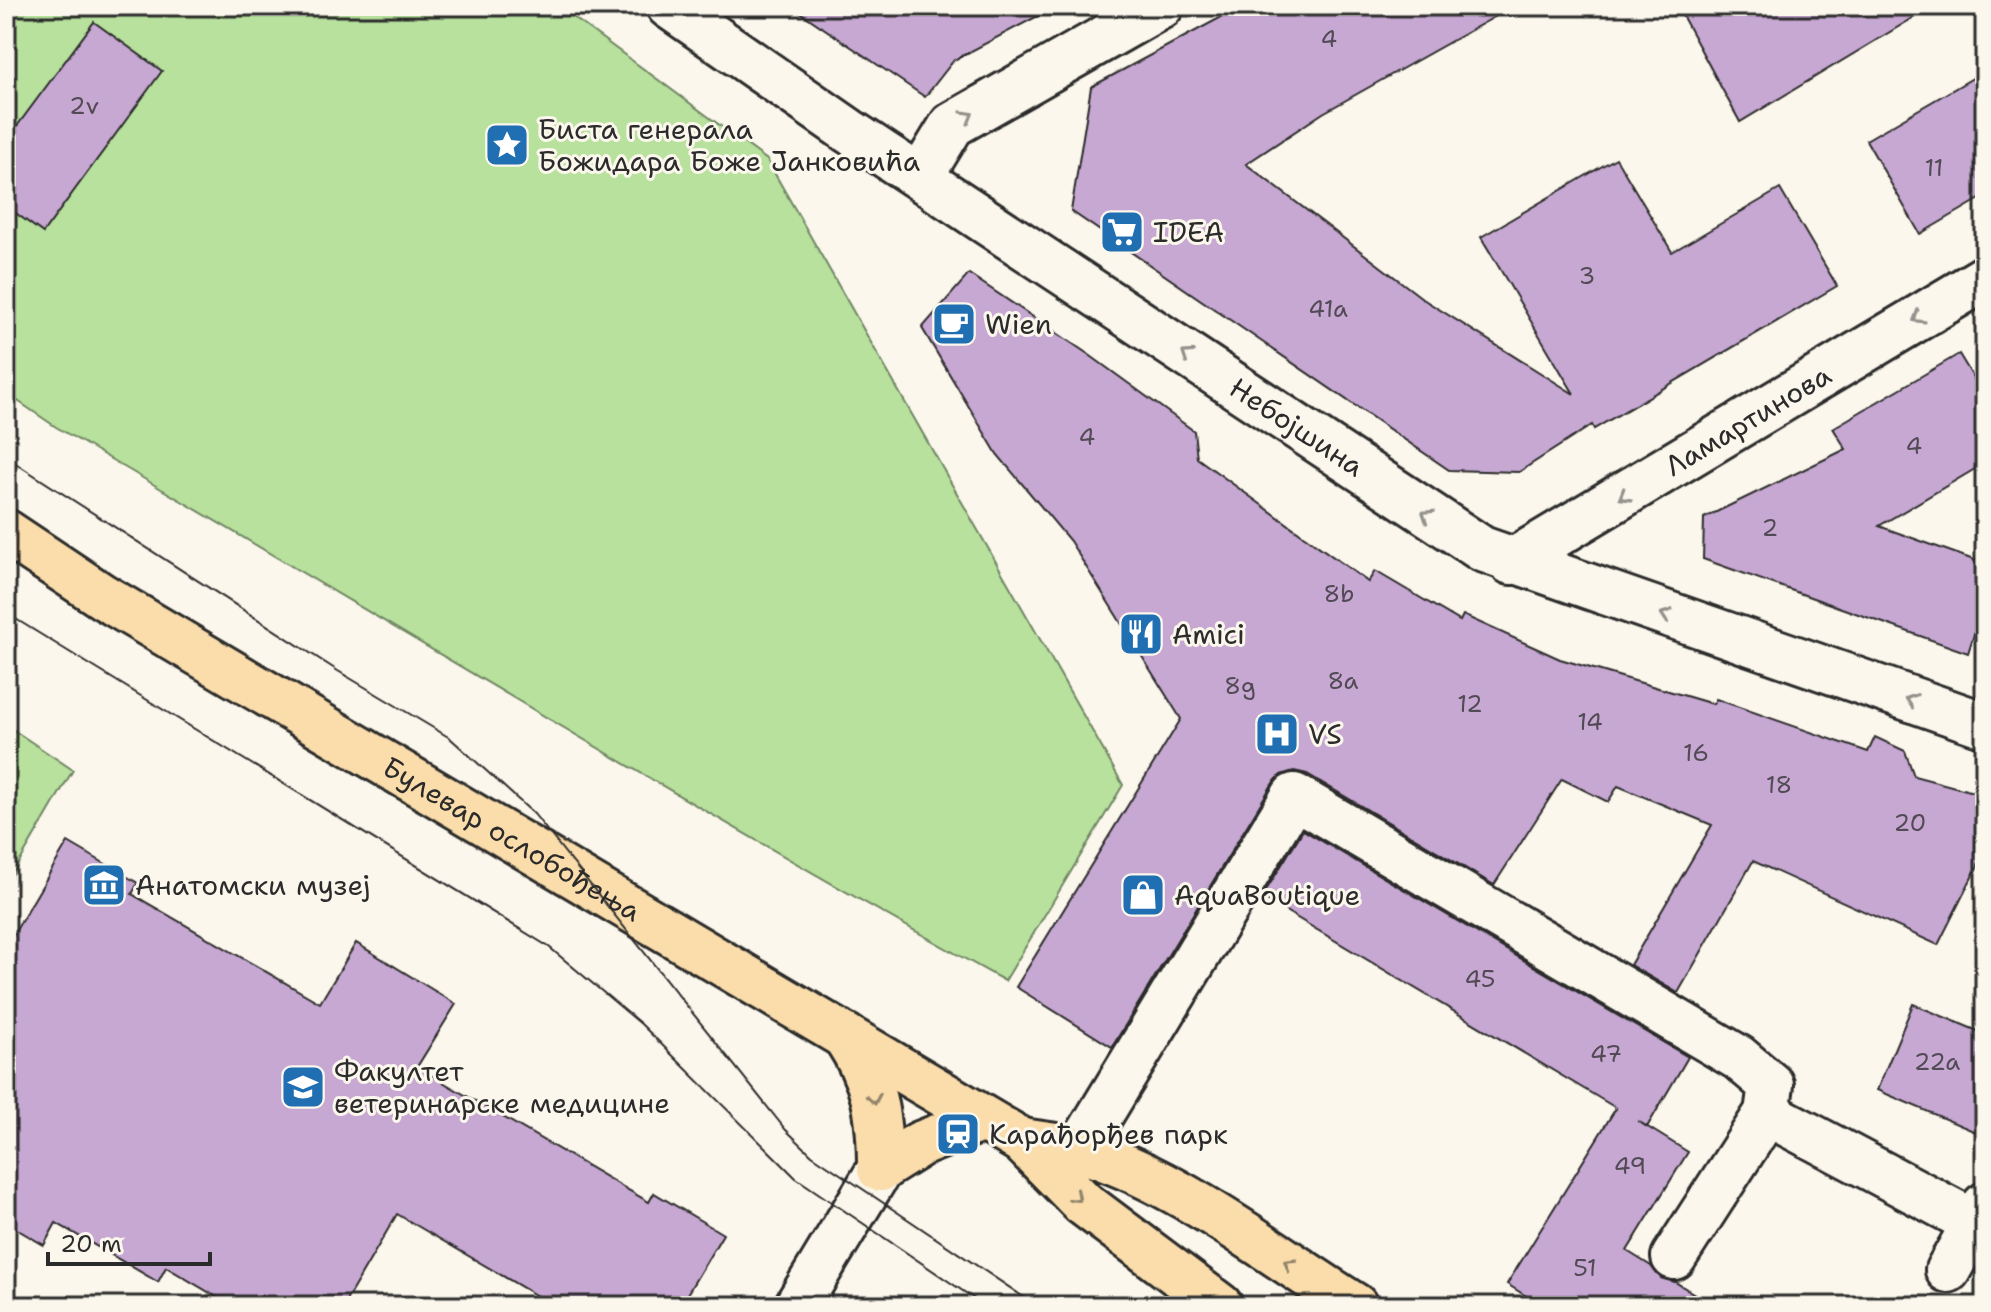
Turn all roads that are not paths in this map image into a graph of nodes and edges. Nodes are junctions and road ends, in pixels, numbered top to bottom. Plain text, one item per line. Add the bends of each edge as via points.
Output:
1 (669, 6) edge
2 (1161, 6) edge
3 (921, 176) junction
4 (1985, 278) edge
5 (6, 532) edge
6 (1511, 562) junction
7 (1985, 725) edge
8 (845, 1036) junction
9 (1767, 1113) junction
10 (983, 1119) junction
11 (1022, 1141) junction
12 (1079, 1150) junction
13 (880, 1169) junction
14 (1980, 1214) edge
15 (1674, 1257) dead end
16 (1948, 1270) dead end
17 (797, 1306) edge
18 (1220, 1306) edge
19 (1355, 1306) edge

1 - 3 street, Небојшина
3 -> 2 street via 952,125
6 -> 3 street, Небојшина via 1426,514
4 -> 6 street, Ламартинова
5 - 8 main road, Булевар ослобођења via 115,604
7 -> 6 street, Небојшина
8 - 10 main road, Булевар ослобођења
8 -> 13 main road via 873,1091
9 - 12 street via 1771,1085 1739,1058 1294,796
9 - 14 street
9 - 15 street
10 - 11 main road, Булевар ослобођења
10 - 13 main road via 899,1155
11 - 12 main road, Булевар ослобођења
11 -> 18 main road, Булевар ослобођења via 1083,1203
19 -> 12 main road, Булевар ослобођења via 1195,1205 1109,1159
13 - 17 street
14 - 16 street

